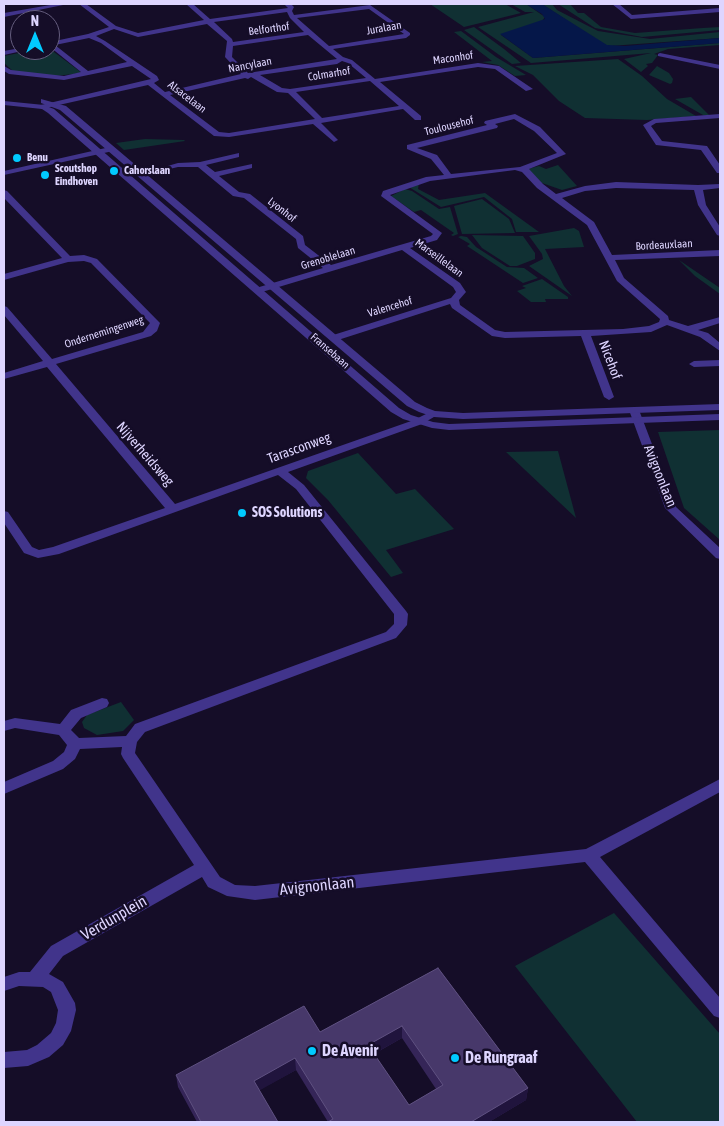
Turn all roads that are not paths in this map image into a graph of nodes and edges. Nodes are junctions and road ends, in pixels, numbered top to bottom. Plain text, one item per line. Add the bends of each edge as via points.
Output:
1 (65, 4) edge
2 (82, 4) edge
3 (189, 4) edge
4 (615, 4) edge
5 (289, 10) edge
6 (720, 10) edge
7 (4, 15) edge
8 (210, 22) junction
9 (114, 27) junction
10 (310, 33) junction
11 (90, 36) junction
12 (60, 42) edge
13 (231, 44) junction
14 (327, 48) junction
15 (60, 52) edge
16 (660, 55) dead end
17 (341, 59) junction
18 (134, 63) junction
19 (663, 64) dead end
20 (708, 64) junction
21 (720, 67) edge
22 (4, 68) edge
23 (87, 73) junction
24 (251, 76) junction
25 (372, 80) junction
26 (149, 83) junction
27 (529, 89) dead end
28 (290, 91) junction
29 (164, 94) junction
30 (4, 97) edge
31 (4, 102) edge
32 (55, 104) junction
33 (44, 107) junction
34 (405, 107) junction
35 (720, 116) edge
36 (418, 118) dead end
37 (318, 121) junction
38 (334, 140) dead end
39 (110, 149) junction
40 (98, 152) junction
41 (236, 155) dead end
42 (717, 161) edge
43 (200, 164) junction
44 (248, 166) dead end
45 (161, 169) dead end
46 (521, 169) junction
47 (720, 171) edge
48 (4, 173) edge
49 (213, 175) junction
50 (449, 176) junction
51 (720, 186) edge
52 (698, 188) junction
53 (4, 193) edge
54 (555, 197) junction
55 (720, 233) edge
56 (403, 247) junction
57 (720, 253) edge
58 (609, 258) junction
59 (68, 259) junction
60 (330, 269) junction
61 (4, 277) edge
62 (272, 286) junction
63 (259, 290) junction
64 (454, 300) junction
65 (4, 309) edge
66 (720, 320) edge
67 (664, 321) junction
68 (689, 329) junction
69 (585, 333) junction
70 (334, 338) junction
71 (720, 348) edge
72 (48, 363) junction
73 (694, 364) dead end
74 (720, 364) edge
75 (4, 376) edge
76 (610, 397) dead end
77 (720, 407) edge
78 (434, 414) junction
79 (636, 415) junction
80 (720, 417) edge
81 (418, 422) junction
82 (280, 471) junction
83 (173, 509) junction
84 (4, 515) edge
85 (720, 554) edge
86 (102, 703) dead end
87 (4, 726) edge
88 (63, 730) junction
89 (130, 741) junction
90 (75, 744) junction
91 (720, 785) edge
92 (4, 788) edge
93 (589, 855) junction
94 (203, 868) junction
95 (35, 978) junction
96 (4, 984) edge
97 (720, 1010) edge
98 (4, 1060) edge

1 - 7 street
2 - 9 street
3 - 8 street, Belforthof
4 - 6 street via 632,17
5 - 8 street
5 - 10 street
5 - 14 street, Juralaan via 370,7 408,34
8 - 9 street via 138,35
8 - 13 street, Belforthof
9 - 11 street
10 - 13 street, Belforthof
10 - 14 street
11 - 12 street
11 - 18 street
13 - 24 street, Belforthof via 228,56
14 - 17 street
15 - 23 street
16 - 20 street
17 - 24 street, Nancylaan
17 - 25 street via 350,61
18 - 23 street
18 - 26 street via 154,78
19 - 20 street
20 - 21 street
22 - 23 street via 9,72 64,78
24 - 28 street, Colmarhof via 280,90
24 - 29 street, Nancylaan
25 - 27 street, Maconhof via 478,65 497,66
25 - 28 street, Colmarhof
25 - 34 street
26 - 29 street, Alsacelaan
26 - 32 street, Alsacelaan
28 - 37 street, Colmarhof
29 - 37 street, Alsacelaan via 217,134 229,135
30 - 32 street
31 - 33 street
32 - 33 street, Alsacelaan
32 - 39 street, Fransebaan
33 - 40 street, Fransebaan
34 - 36 street
34 - 37 street, Alsacelaan
35 - 42 street via 650,122 647,125 657,141 671,146 704,148
37 - 38 street
39 - 40 street
39 - 62 street, Fransebaan
40 - 48 street
40 - 63 street, Fransebaan
41 - 43 street
42 - 47 street
43 - 45 street
43 - 49 street, Lyonhof
44 - 49 street
46 - 50 street, Marseillelaan
46 - 50 street, Toulousehof via 562,154 537,129 515,116 488,123 494,126 410,147 434,157
46 - 54 street
49 - 60 street, Lyonhof via 236,194 247,196 300,238 301,246
50 - 56 street, Marseillelaan via 411,183 386,193 388,199 438,233 434,238
51 - 52 street
52 - 54 street via 616,185
52 - 55 street via 702,205
53 - 59 street
54 - 58 street via 591,224
56 - 60 street, Grenoblelaan
56 - 64 street, Marseillelaan via 457,285 461,292
57 - 58 street, Bordeauxlaan
58 - 67 street via 624,284 665,318
59 - 61 street
59 - 72 street, Ondernemingenweg via 94,261 154,323 153,329 147,334
60 - 62 street, Grenoblelaan
62 - 63 street, Grenoblelaan
62 - 70 street, Fransebaan
63 - 81 street, Fransebaan via 395,410
64 - 69 street, Marseillelaan via 455,306 498,335
64 - 70 street, Valencehof
65 - 72 street, Nijverheidsweg
66 - 68 street
67 - 68 street
67 - 69 street, Marseillelaan via 647,329
68 - 71 street via 704,335
69 - 76 street, Nicehof
70 - 78 street, Fransebaan via 411,404
72 - 75 street, Ondernemingenweg
72 - 83 street, Nijverheidsweg
73 - 74 street
77 - 79 street, Fransebaan
78 - 79 street, Fransebaan
78 - 81 street, Tarasconweg
79 - 80 street, Fransebaan
79 - 81 street, Fransebaan via 449,427
79 - 85 street, Avignonlaan via 671,508
81 - 82 street, Tarasconweg
82 - 83 street, Tarasconweg
82 - 89 street via 300,487 389,598 401,614 400,625 391,635 140,728
83 - 84 street via 55,551 38,554 28,550
86 - 88 street via 76,714
87 - 88 street via 15,724
88 - 90 street
89 - 90 street
89 - 94 street, Avignonlaan via 128,754
90 - 92 street via 70,755 58,765
91 - 93 street, Avignonlaan
93 - 94 street, Avignonlaan via 255,892 233,891 214,882
93 - 97 street
94 - 95 street, Verdunplein via 58,950
95 - 96 street via 19,978
95 - 98 street via 57,987 66,1003 65,1025 57,1039 43,1051 28,1058

